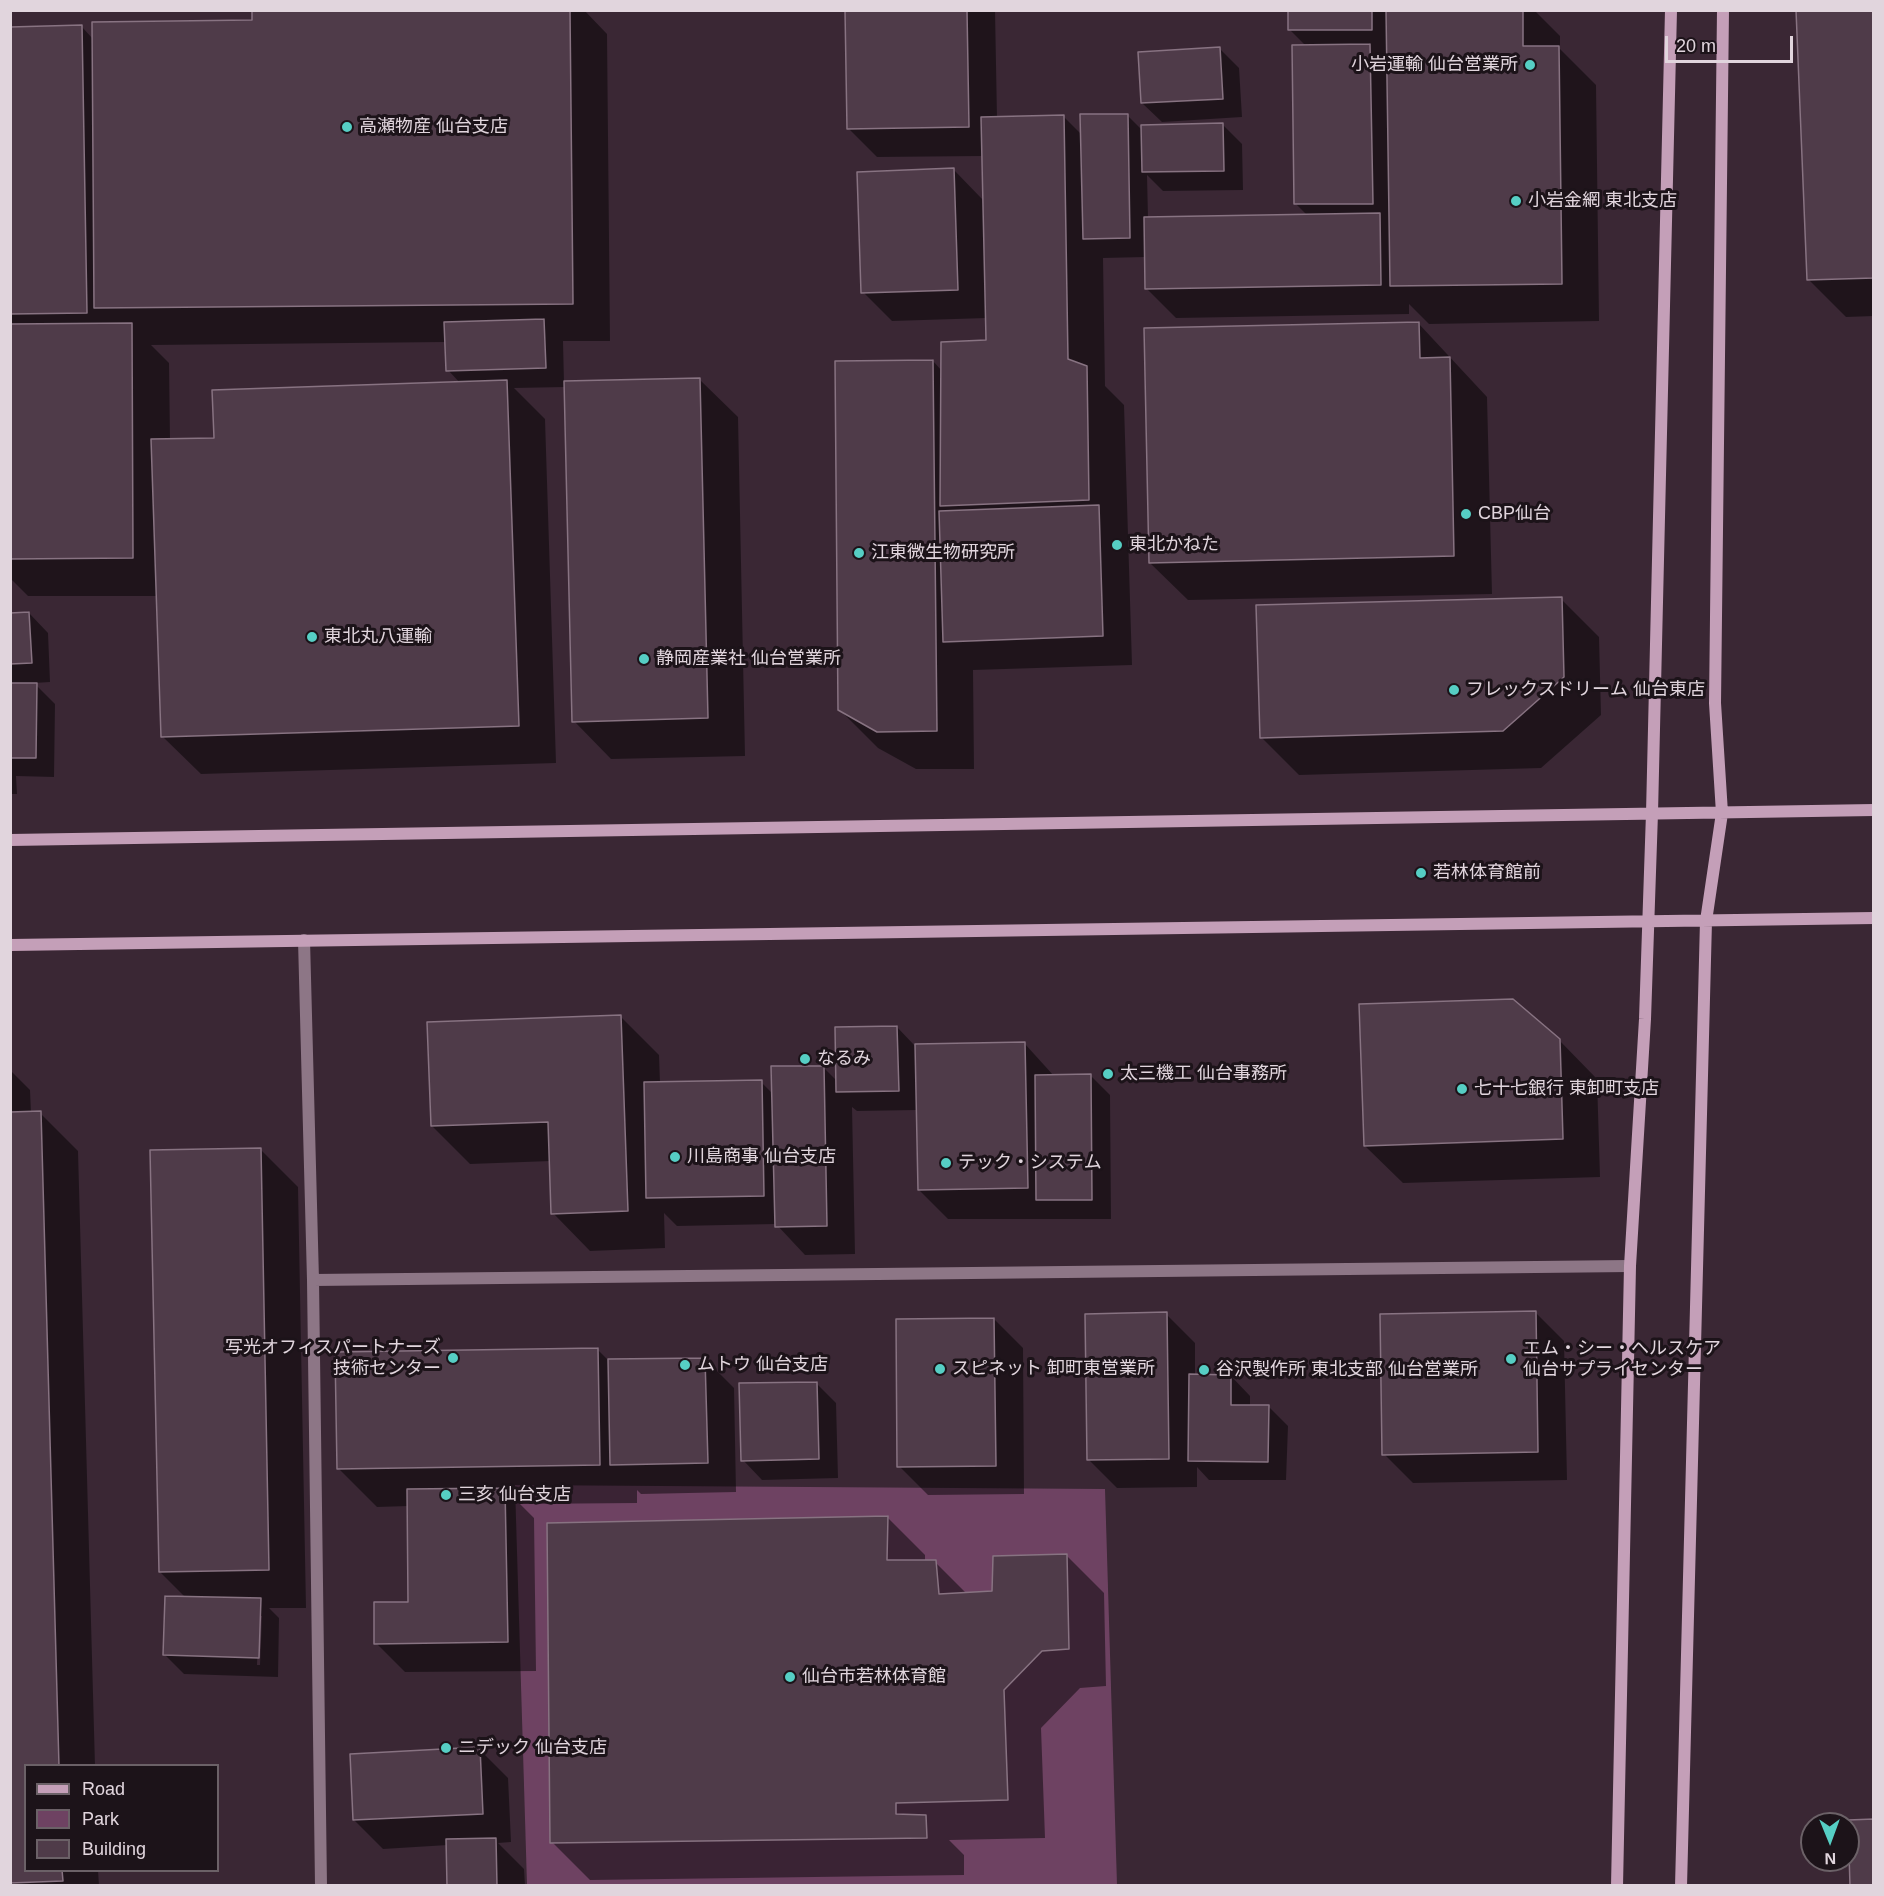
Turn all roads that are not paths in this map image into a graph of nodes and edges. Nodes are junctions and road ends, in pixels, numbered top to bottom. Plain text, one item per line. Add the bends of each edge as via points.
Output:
1 (1671, 10) edge
2 (1723, 10) edge
3 (1874, 810) edge
4 (1652, 813) junction
5 (1722, 813) junction
6 (10, 840) edge
7 (1874, 918) edge
8 (1706, 921) junction
9 (1647, 923) junction
10 (304, 940) junction
11 (10, 945) edge
12 (1630, 1266) junction
13 (313, 1280) junction
14 (321, 1886) edge
15 (1617, 1886) edge
16 (1681, 1886) edge

1 - 4 street
2 - 5 street via 1715,703
3 - 5 street
4 - 5 street
4 - 6 street
4 - 9 street
5 - 8 street
7 - 8 street
8 - 9 street
8 - 16 street
9 - 10 street
9 - 12 street
10 - 11 street
10 - 13 street
12 - 13 street
12 - 15 street
13 - 14 street

